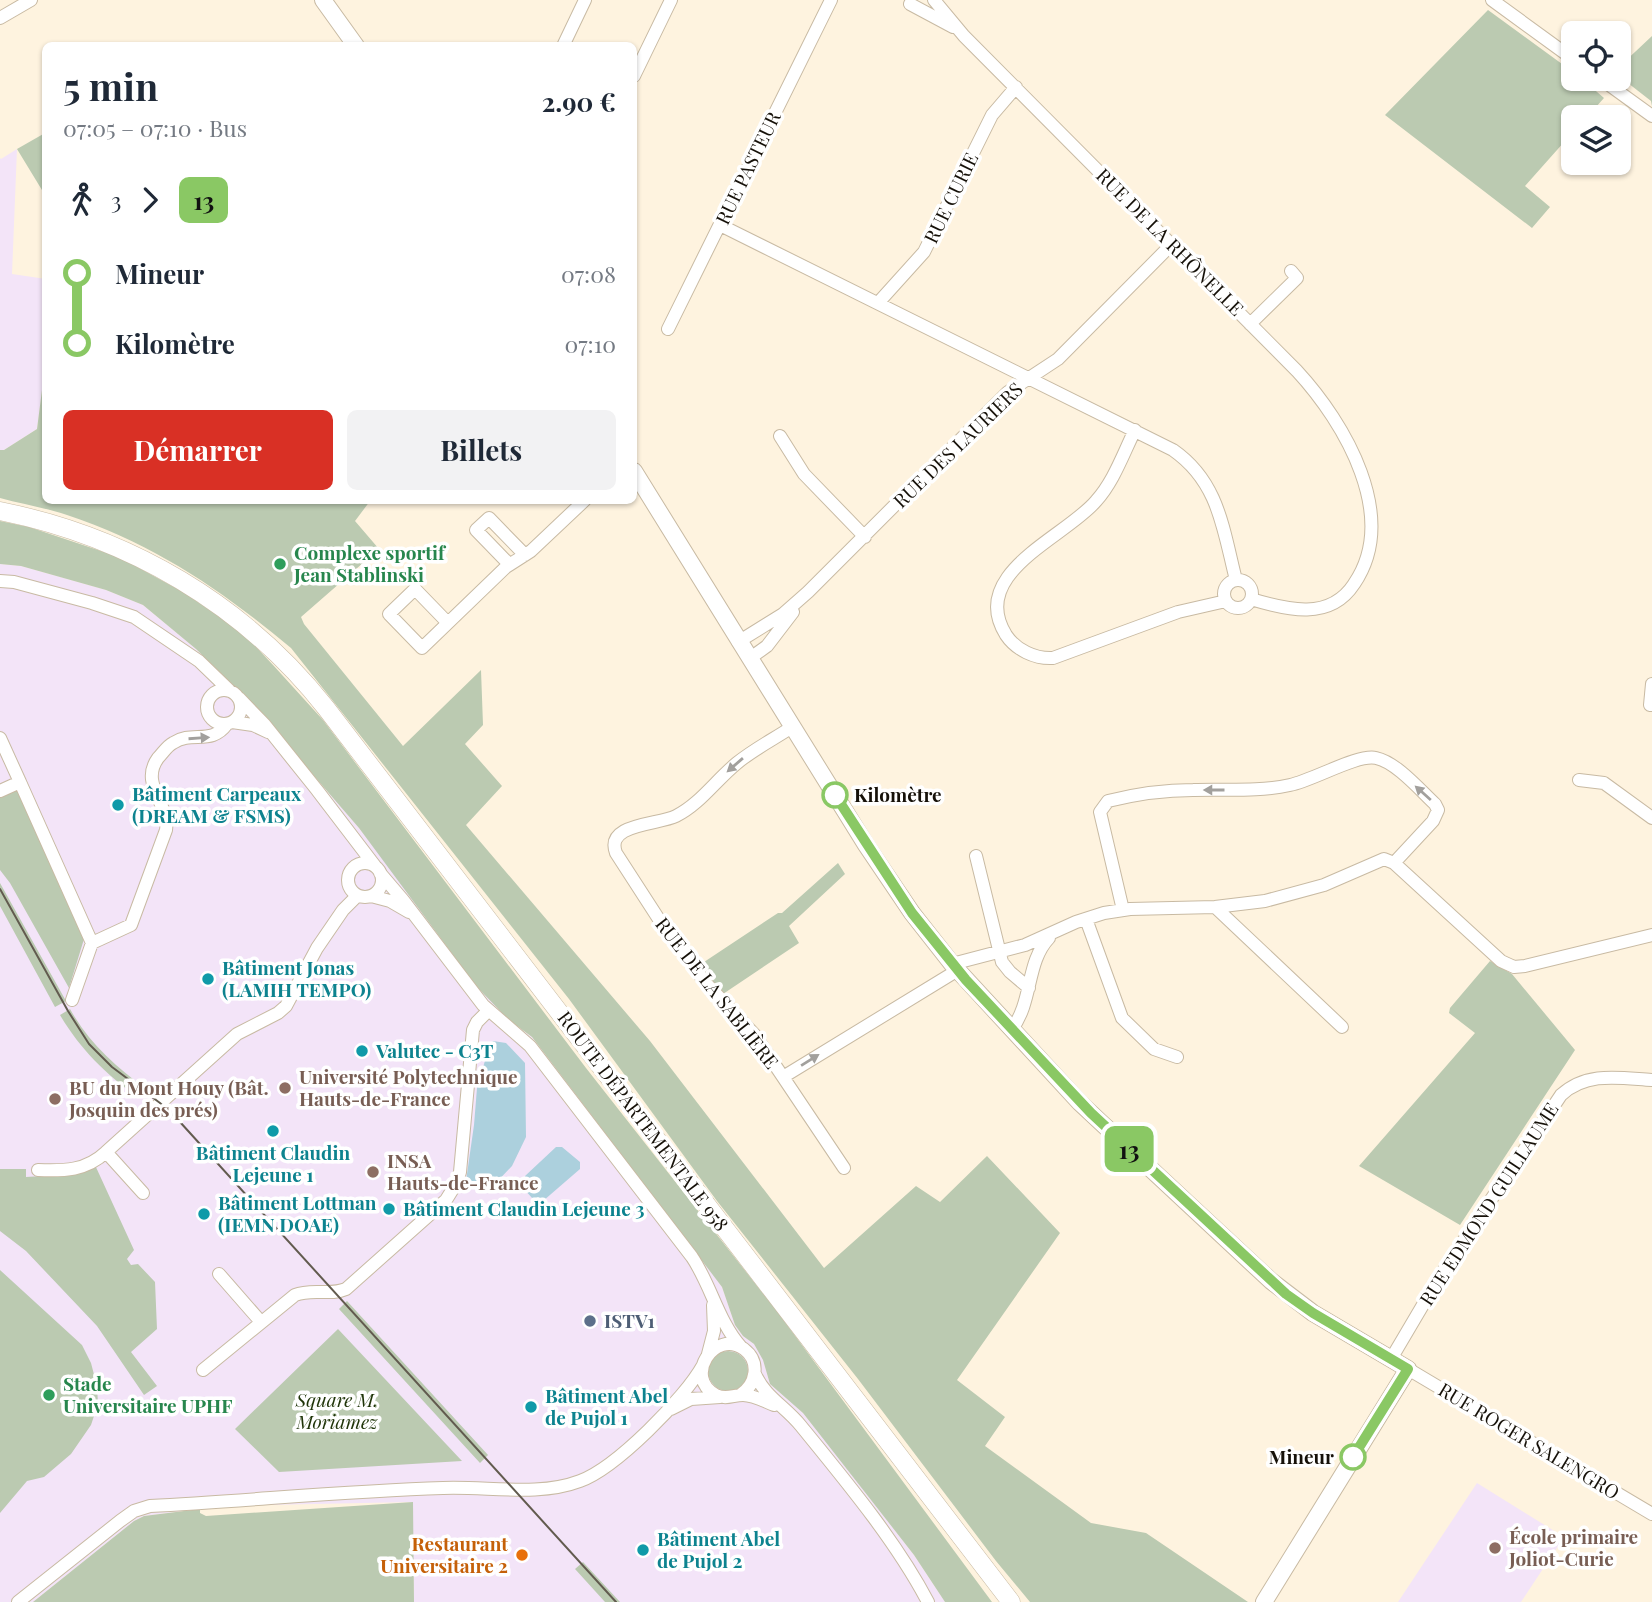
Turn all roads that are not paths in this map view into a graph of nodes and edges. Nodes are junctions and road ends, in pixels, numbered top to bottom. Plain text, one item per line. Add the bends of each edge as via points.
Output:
1 (31, 0) edge
2 (323, 0) edge
3 (586, 0) edge
4 (671, 0) edge
5 (934, 0) edge
6 (1492, 0) edge
7 (912, 1) edge
8 (831, 3) edge
9 (0, 18) edge
10 (964, 36) junction
11 (353, 42) edge
12 (565, 42) edge
13 (1561, 50) edge
14 (637, 70) edge
15 (1016, 87) junction
16 (1618, 91) edge
17 (1652, 116) edge
18 (720, 225) junction
19 (1171, 245) junction
20 (1291, 271) dead end
21 (878, 303) junction
22 (1250, 324) junction
23 (668, 328) dead end
24 (1027, 378) junction
25 (1135, 430) junction
26 (780, 436) dead end
27 (637, 476) edge
28 (581, 504) edge
29 (0, 510) edge
30 (864, 537) junction
31 (524, 555) junction
32 (509, 564) junction
33 (1236, 580) junction
34 (0, 581) edge
35 (808, 592) junction
36 (1251, 599) junction
37 (1226, 601) junction
38 (447, 622) junction
39 (738, 642) junction
40 (191, 655) junction
41 (749, 659) junction
42 (1652, 684) edge
43 (234, 694) junction
44 (208, 701) junction
45 (1652, 705) edge
46 (229, 723) junction
47 (792, 727) junction
48 (274, 736) junction
49 (0, 738) edge
50 (1579, 780) dead end
51 (20, 782) junction
52 (0, 791) edge
53 (1652, 818) edge
54 (349, 832) junction
55 (976, 856) dead end
56 (1394, 863) junction
57 (352, 869) junction
58 (378, 870) junction
59 (357, 896) junction
60 (371, 896) junction
61 (1215, 907) junction
62 (1123, 910) junction
63 (415, 917) junction
64 (1086, 919) junction
65 (1051, 935) junction
66 (1652, 935) edge
67 (92, 943) junction
68 (1000, 951) junction
69 (955, 967) junction
70 (1029, 988) junction
71 (72, 1000) dead end
72 (488, 1011) junction
73 (1342, 1027) dead end
74 (1012, 1029) junction
75 (1177, 1057) dead end
76 (783, 1077) junction
77 (1652, 1080) edge
78 (106, 1152) junction
79 (844, 1168) dead end
80 (38, 1170) dead end
81 (143, 1193) dead end
82 (219, 1274) dead end
83 (711, 1294) junction
84 (261, 1322) junction
85 (741, 1347) junction
86 (705, 1359) junction
87 (1391, 1359) junction
88 (1408, 1369) junction
89 (203, 1370) dead end
90 (755, 1374) junction
91 (740, 1395) junction
92 (722, 1397) junction
93 (782, 1409) junction
94 (664, 1413) junction
95 (1652, 1514) edge
96 (18, 1602) edge
97 (928, 1602) edge
98 (1011, 1602) edge
99 (1264, 1602) edge

1 - 9 street
2 - 11 street
3 - 12 street
4 - 14 street
5 - 10 street
6 - 13 street
7 - 10 street
8 - 18 street, RUE PASTEUR
10 - 15 street
15 - 19 street, RUE DE LA RHÔNELLE
15 - 21 street, RUE CURIE via 992,115 924,252
16 - 17 street
18 - 21 street
18 - 23 street, RUE PASTEUR
19 - 22 street, RUE DE LA RHÔNELLE
19 - 24 street, RUE DES LAURIERS via 1063,354
20 - 22 street, RUE DE LA RHÔNELLE via 1297,278
21 - 24 street
22 - 36 street, RUE DE LA RHÔNELLE via 1303,377 1331,414 1364,480 1373,528 1361,574 1335,604 1306,609
24 - 25 street
24 - 30 street, RUE DES LAURIERS
25 - 33 street via 1179,454 1203,479 1217,508
25 - 37 street via 1111,481 1095,502 1035,549 1007,578 998,602 1003,629 1021,649 1053,658 1186,610
26 - 30 street via 804,474
27 - 39 street, RUE ROGER SALENGRO
28 - 31 street
29 - 98 main road, ROUTE DÉPARTEMENTALE 958 via 66,527 131,552 167,572 209,598 268,646 319,700
30 - 35 street, RUE DES LAURIERS
31 - 32 street
31 - 32 street via 489,518 476,530
32 - 38 street
33 - 36 street via 1250,586
33 - 37 street via 1225,588
34 - 40 street via 125,613
35 - 39 street, RUE DES LAURIERS
35 - 41 street, RUE DES LAURIERS via 767,646
36 - 37 street via 1239,608
38 - 38 street via 415,589 389,614 422,648
39 - 41 street, RUE ROGER SALENGRO
40 - 43 street
40 - 44 street via 205,679
41 - 47 street, RUE ROGER SALENGRO
42 - 45 street
43 - 44 street via 217,691
43 - 46 street via 240,713
43 - 48 street
44 - 46 street via 210,717 217,723
46 - 48 street via 253,725
67 -> 46 street via 131,925 166,830 167,820 151,779 153,767 177,740 215,736
47 - 69 street, RUE ROGER SALENGRO via 892,885
47 -> 76 street, RUE DE LA SABLIÈRE via 740,761 684,812 625,830 614,846 660,921 707,984 754,1034
48 - 54 street
49 - 51 street
50 - 53 street via 1604,783
51 - 52 street
51 - 67 street
54 - 57 street
54 - 58 street
55 - 68 street
56 - 61 street, RUE DE LA SABLIÈRE via 1378,860 1303,892
56 -> 62 street via 1438,810 1380,758 1361,758 1308,780 1273,788 1149,793 1108,801 1100,812
56 - 66 street via 1496,957 1514,967
57 - 58 street via 361,864
57 - 59 street via 349,885
58 - 60 street via 381,887
58 - 63 street
59 - 60 street
59 - 78 street via 317,948 286,1006 242,1030
60 - 63 street via 396,904
61 - 62 street, RUE DE LA SABLIÈRE
61 - 73 street
62 - 64 street, RUE DE LA SABLIÈRE
63 - 72 street
64 - 65 street, RUE DE LA SABLIÈRE
64 - 75 street via 1122,1018 1154,1049
65 - 68 street, RUE DE LA SABLIÈRE
65 - 70 street via 1038,953
67 - 71 street
68 - 69 street, RUE DE LA SABLIÈRE
68 - 70 street via 1006,968
69 - 74 street, RUE ROGER SALENGRO
76 -> 69 street, RUE DE LA SABLIÈRE
70 - 74 street
72 - 83 street via 526,1041 546,1066 692,1256
72 - 84 street via 473,1030 460,1172 446,1200 346,1289 299,1294
74 - 87 street, RUE ROGER SALENGRO via 1085,1108 1271,1281 1313,1313
76 - 79 street, RUE DE LA SABLIÈRE
77 - 87 street, RUE EDMOND GUILLAUME via 1594,1078 1561,1095
78 - 80 street via 76,1169
78 - 81 street
82 - 84 street
83 - 85 street via 726,1328
83 - 86 street via 714,1331
84 - 89 street
85 - 86 street via 723,1345
85 - 90 street via 753,1360
86 - 92 street via 705,1383
86 - 94 street
87 - 88 street, RUE ROGER SALENGRO
88 - 95 street, RUE ROGER SALENGRO
88 - 99 street
90 - 91 street
90 - 93 street
91 - 92 street
91 - 93 street
92 - 94 street via 691,1399
93 - 97 street via 799,1423 902,1558
94 - 96 street via 604,1469 556,1487 442,1488 134,1511

